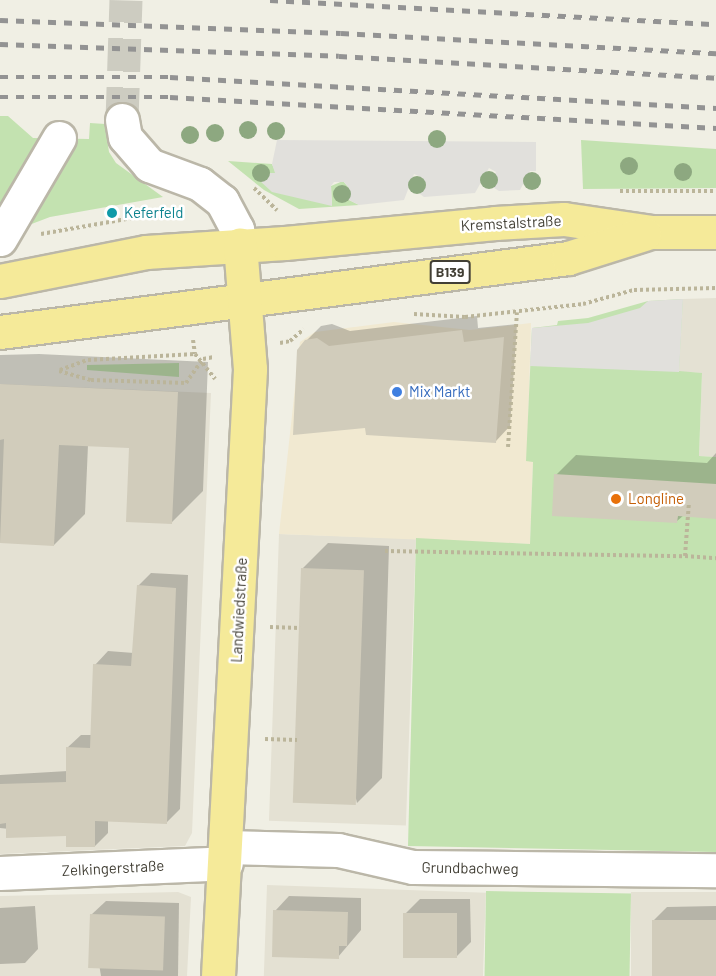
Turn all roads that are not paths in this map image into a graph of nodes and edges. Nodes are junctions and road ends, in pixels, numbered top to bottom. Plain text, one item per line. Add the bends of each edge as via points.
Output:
1 (122, 120) tunnel mouth
2 (58, 138) dead end
3 (652, 232) junction
4 (716, 232) edge
5 (0, 239) edge
6 (240, 244) junction
7 (0, 281) edge
8 (245, 297) junction
9 (0, 332) edge
10 (226, 855) junction
11 (716, 870) edge
12 (0, 873) edge
13 (218, 976) edge

1 - 6 street via 125,137 149,165 200,184 222,201 237,229
2 - 5 street
3 - 4 main road, B139
3 - 6 main road, Kremstalstraße / B139 via 564,219
3 - 8 main road, B139 via 568,258
6 - 7 main road, Kremstalstraße / B139 via 146,252
6 - 8 main road, Landwiedstraße
8 - 9 main road, B139
8 - 10 main road, Landwiedstraße via 250,369
10 - 11 street, Grundbachweg via 338,850 413,867
10 - 12 street, Zelkingerstraße
10 - 13 main road, Landwiedstraße

